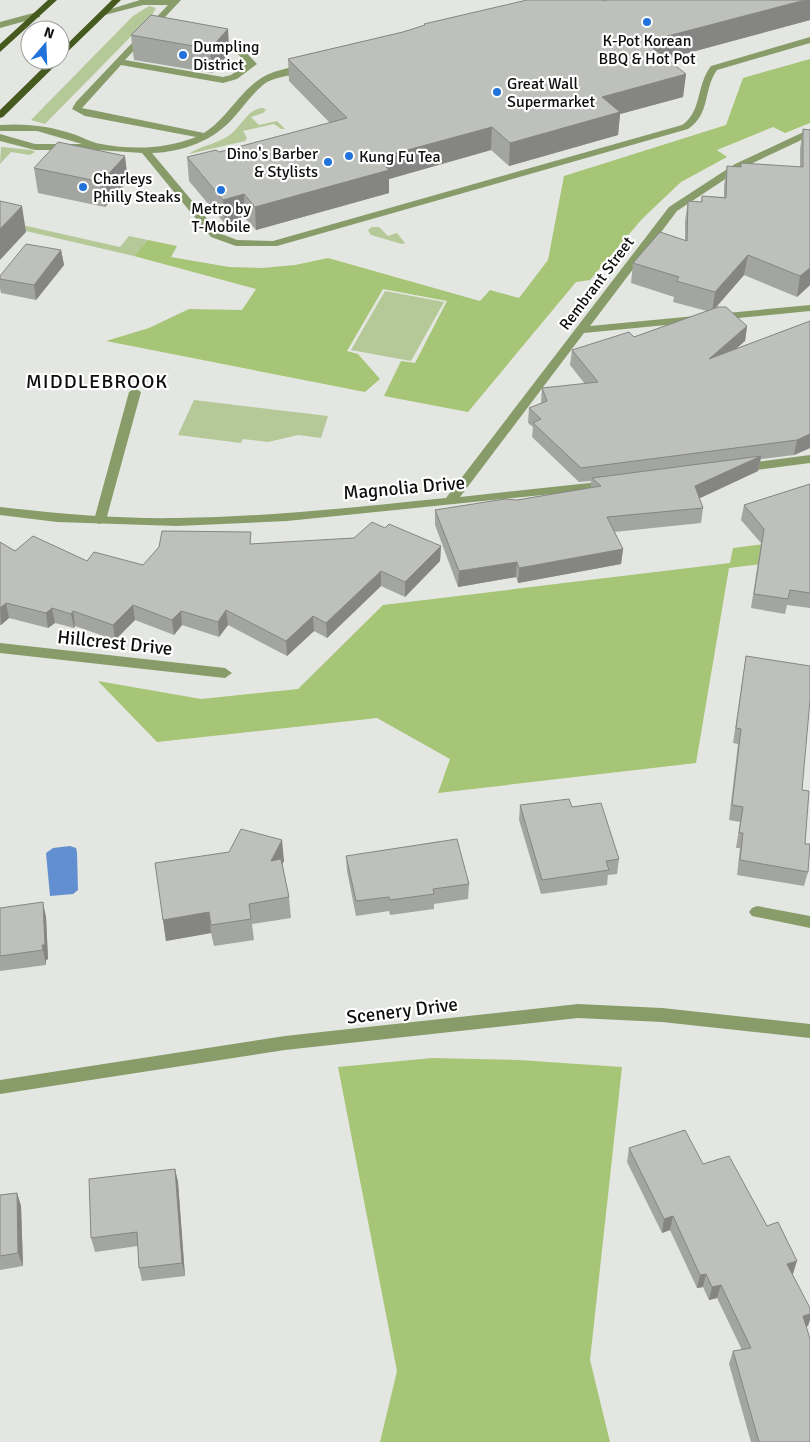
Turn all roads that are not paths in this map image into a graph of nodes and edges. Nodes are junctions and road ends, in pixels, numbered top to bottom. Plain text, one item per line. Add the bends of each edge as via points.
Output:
1 (53, 0) edge
2 (117, 0) edge
3 (176, 1) edge
4 (105, 12) junction
5 (37, 16) junction
6 (0, 25) edge
7 (810, 40) edge
8 (199, 43) edge
9 (70, 46) edge
10 (0, 49) edge
11 (118, 62) junction
12 (318, 64) edge
13 (46, 70) edge
14 (0, 115) edge
15 (0, 128) edge
16 (810, 132) edge
17 (205, 136) junction
18 (0, 137) edge
19 (98, 147) junction
20 (146, 152) junction
21 (810, 308) edge
22 (581, 330) junction
23 (135, 392) dead end
24 (810, 459) edge
25 (730, 470) edge
26 (617, 484) edge
27 (450, 502) junction
28 (0, 511) edge
29 (100, 520) junction
30 (0, 648) edge
31 (225, 673) dead end
32 (757, 912) dead end
33 (810, 922) edge
34 (810, 1031) edge
35 (0, 1087) edge

1 - 5 main road
2 - 4 main road
3 - 4 street via 143,2
3 - 11 street via 150,34
4 - 9 main road
5 - 6 street
5 - 10 main road
7 - 20 street via 714,68 698,116 685,127 273,244 236,243 215,235
8 - 11 street via 239,50 252,64 234,77 223,80
11 - 17 street via 78,104 77,109
12 - 17 street via 261,82 225,122
13 - 14 main road
15 - 19 street via 28,126 73,136
16 - 22 street, Rembrant Street via 776,146 707,184 673,210
17 - 20 street via 175,147
18 - 19 street via 49,147
19 - 20 street
21 - 22 street
22 - 27 street, Rembrant Street
23 - 29 street
24 - 25 street
26 - 27 street, Magnolia Drive
27 - 29 street, Magnolia Drive via 278,517 176,522
28 - 29 street, Magnolia Drive
30 - 31 street, Hillcrest Drive
32 - 33 street
34 - 35 street, Scenery Drive via 578,1011 285,1043

